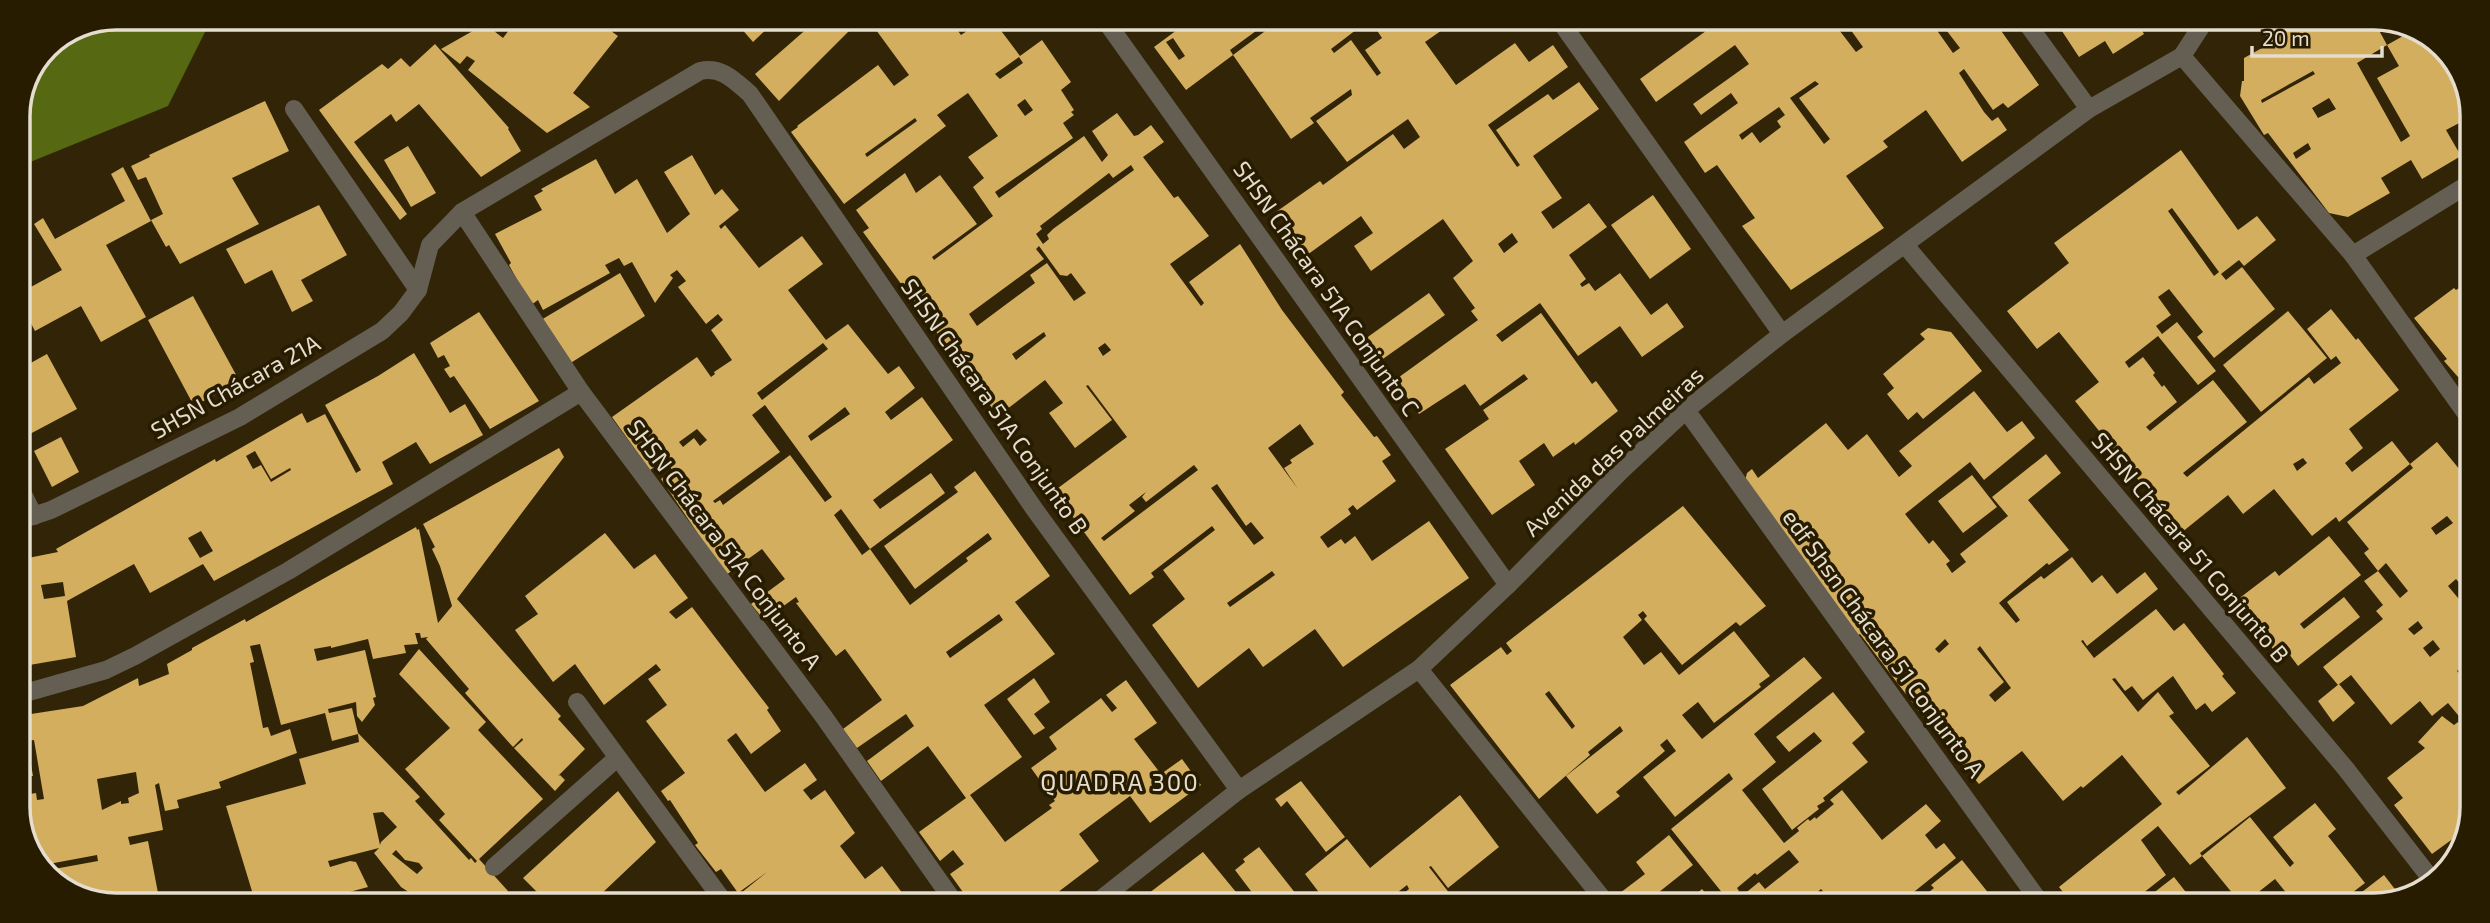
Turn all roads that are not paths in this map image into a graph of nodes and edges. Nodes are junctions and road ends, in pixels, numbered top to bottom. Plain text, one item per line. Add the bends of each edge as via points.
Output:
1 (1112, 30) edge
2 (1566, 30) edge
3 (2032, 30) edge
4 (2199, 30) edge
5 (2182, 56) junction
6 (294, 108) dead end
7 (2089, 109) junction
8 (2460, 189) edge
9 (462, 212) junction
10 (1905, 245) junction
11 (2353, 255) junction
12 (418, 290) junction
13 (1782, 334) junction
14 (580, 392) junction
15 (2460, 405) edge
16 (1686, 410) junction
17 (30, 517) edge
18 (1508, 585) junction
19 (1419, 669) junction
20 (30, 692) edge
21 (577, 702) dead end
22 (617, 758) junction
23 (1239, 790) junction
24 (494, 867) dead end
25 (2427, 874) edge
26 (717, 893) edge
27 (948, 893) edge
28 (1107, 893) edge
29 (1598, 893) edge
30 (2033, 893) edge

1 - 18 street, SHSN Chácara 51A Conjunto C
2 - 13 street
3 - 7 street
4 - 5 street, Avenida das Palmeiras
5 - 7 street, Avenida das Palmeiras
5 - 11 street
6 - 12 street
7 - 10 street, Avenida das Palmeiras
8 - 11 street
9 - 12 street, SHSN Chácara 21A via 430,245
9 - 14 street, SHSN Chácara 51A Conjunto A
9 - 23 street, SHSN Chácara 51A Conjunto B via 700,71 710,68 725,73 750,94 1035,510
10 - 13 street, Avenida das Palmeiras
10 - 25 street, SHSN Chácara 51 Conjunto B via 2346,769
11 - 15 street
12 - 17 street, SHSN Chácara 21A via 382,331 240,417
13 - 16 street, Avenida das Palmeiras
14 - 20 street via 288,571 135,656 106,670
14 - 27 street, SHSN Chácara 51A Conjunto A via 824,717
16 - 18 street, Avenida das Palmeiras
16 - 30 street, edf Shsn Chácara 51 Conjunto A
18 - 19 street, Avenida das Palmeiras
19 - 23 street, Avenida das Palmeiras
19 - 29 street
21 - 22 street
22 - 24 street
22 - 26 street
23 - 28 street, Avenida das Palmeiras

